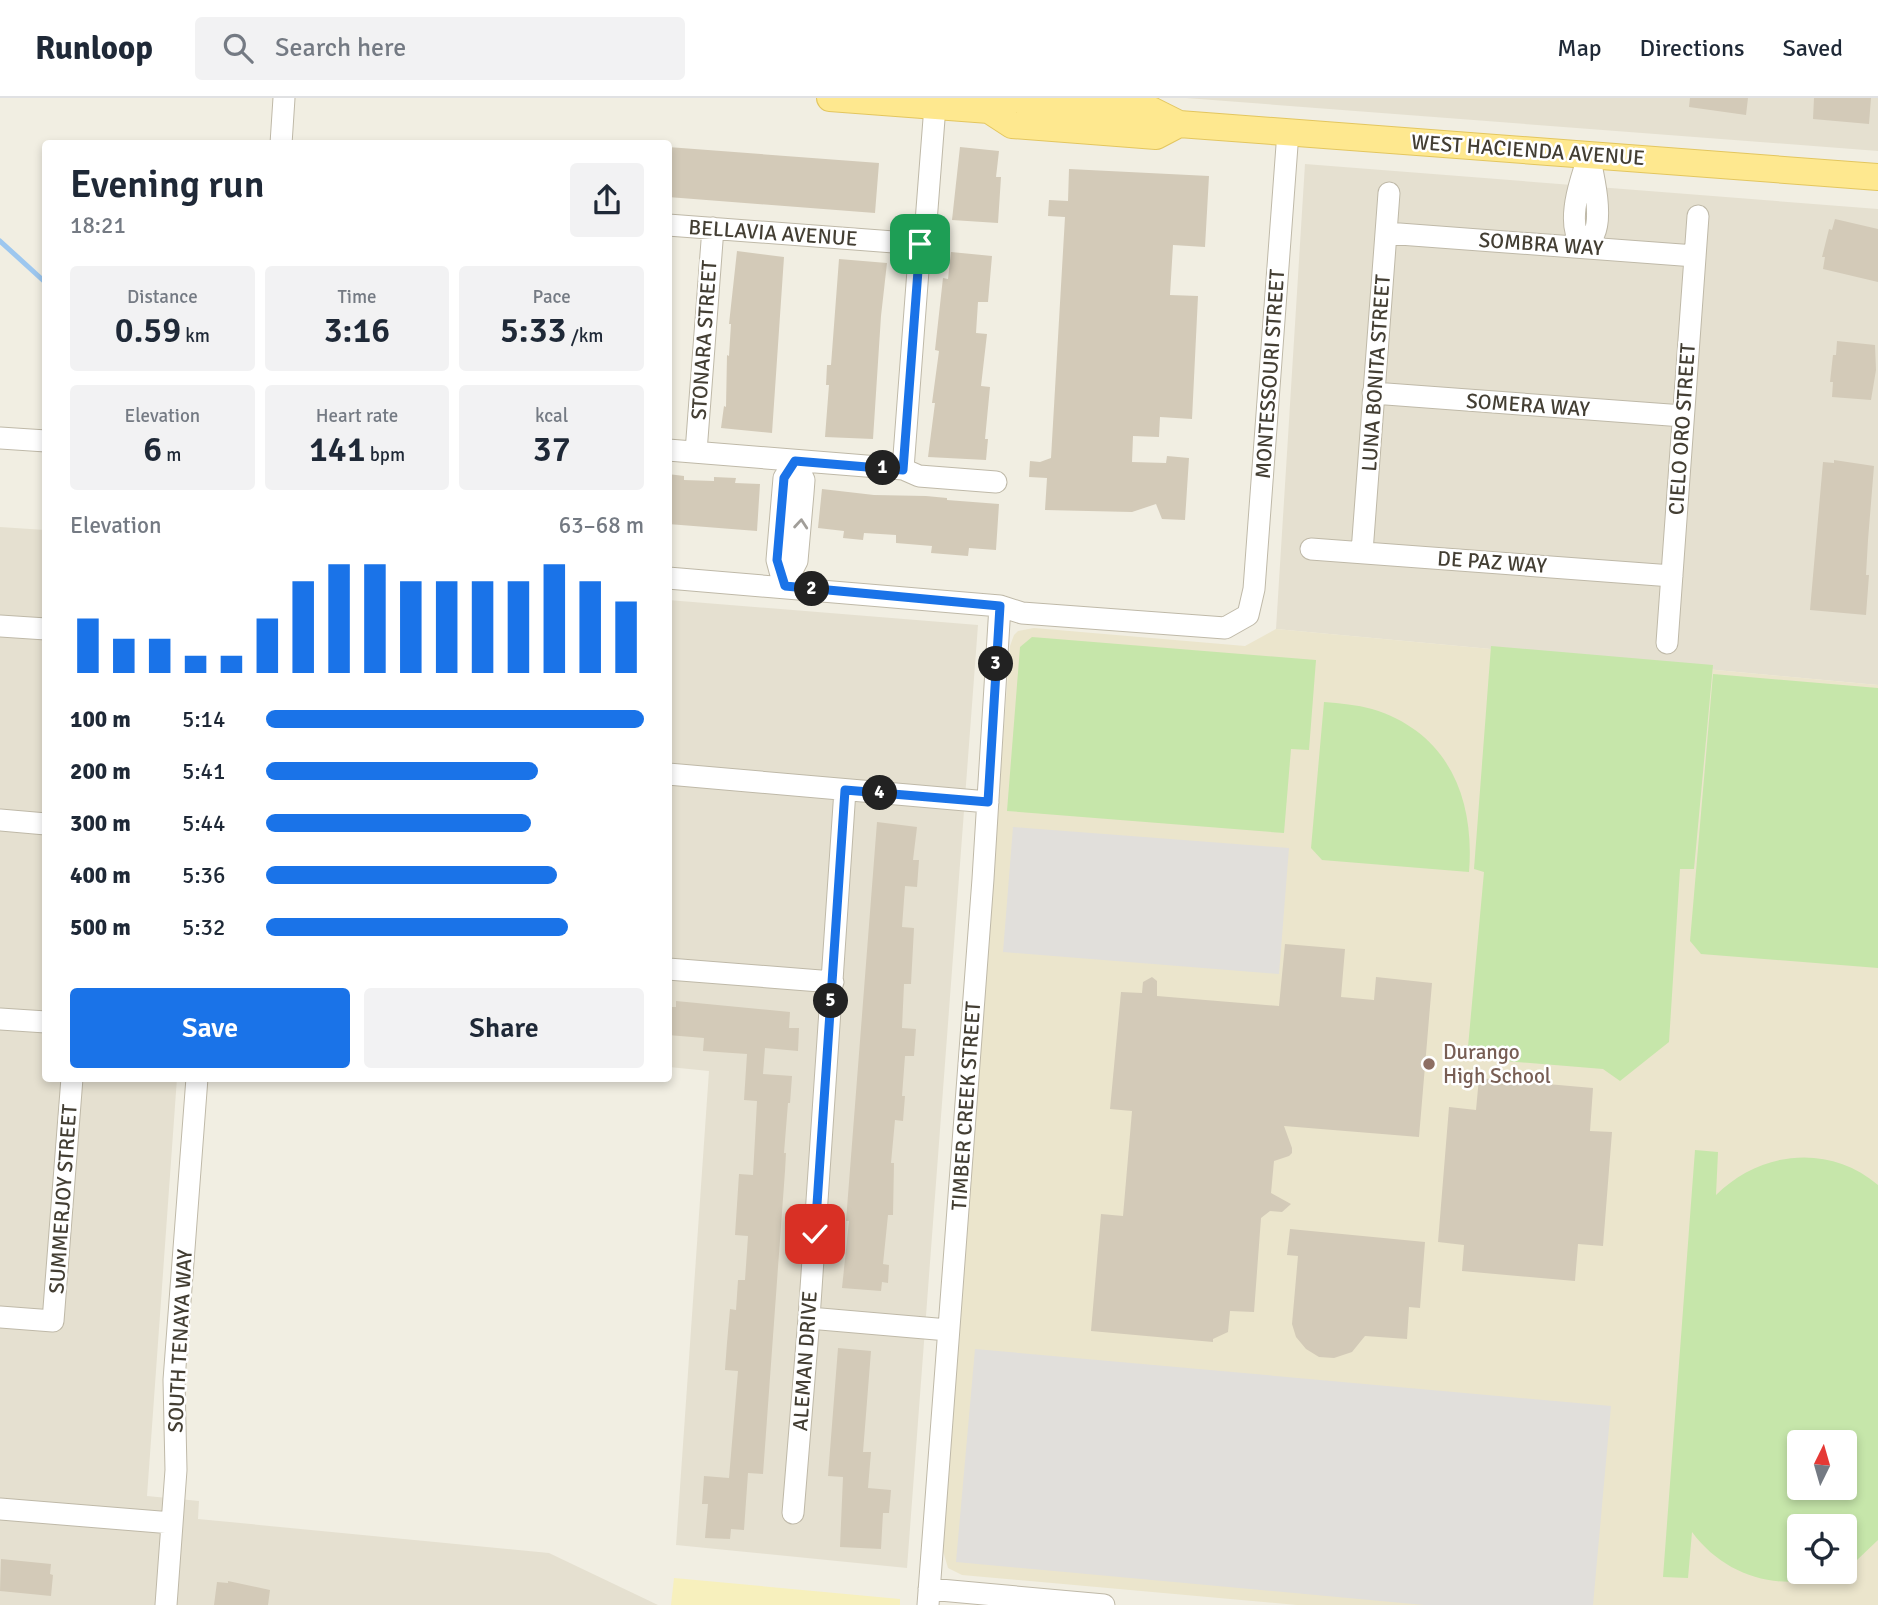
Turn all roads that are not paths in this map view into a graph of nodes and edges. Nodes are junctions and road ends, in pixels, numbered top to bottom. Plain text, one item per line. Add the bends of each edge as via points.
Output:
1 (284, 98) edge
2 (830, 98) edge
3 (935, 106) junction
4 (989, 110) junction
5 (1151, 110) junction
6 (1179, 124) junction
7 (1063, 129) junction
8 (1288, 132) junction
9 (281, 140) edge
10 (1589, 155) junction
11 (1878, 177) edge
12 (1389, 193) dead end
13 (1698, 216) dead end
14 (672, 225) edge
15 (713, 228) junction
16 (1387, 233) junction
17 (920, 244) junction
18 (1583, 247) junction
19 (1695, 256) junction
20 (1373, 393) junction
21 (1683, 416) junction
22 (0, 438) edge
23 (42, 441) edge
24 (672, 450) edge
25 (696, 452) junction
26 (795, 461) junction
27 (903, 470) junction
28 (996, 482) dead end
29 (1311, 549) dead end
30 (1362, 552) junction
31 (1672, 576) junction
32 (672, 578) edge
33 (785, 586) junction
34 (1000, 606) junction
35 (0, 626) edge
36 (42, 629) edge
37 (1667, 643) dead end
38 (672, 774) edge
39 (845, 790) junction
40 (988, 802) junction
41 (0, 820) edge
42 (42, 824) edge
43 (672, 969) edge
44 (833, 982) junction
45 (0, 1019) edge
46 (42, 1022) edge
47 (72, 1082) edge
48 (197, 1082) edge
49 (0, 1317) edge
50 (809, 1318) junction
51 (948, 1329) junction
52 (0, 1509) edge
53 (793, 1513) dead end
54 (172, 1523) junction
55 (928, 1597) edge
56 (166, 1605) edge
57 (1104, 1605) edge

1 - 9 street
2 - 3 main road, WEST HACIENDA AVENUE
3 - 4 main road, WEST HACIENDA AVENUE
3 - 17 street via 926,222
4 - 5 main road, WEST HACIENDA AVENUE via 1014,99
4 - 7 main road, WEST HACIENDA AVENUE via 1012,125
5 - 6 main road, WEST HACIENDA AVENUE
5 - 7 main road via 1107,119 1077,117
6 - 7 main road, WEST HACIENDA AVENUE via 1156,136
6 - 8 main road, WEST HACIENDA AVENUE
8 - 10 main road, WEST HACIENDA AVENUE
8 - 34 street, MONTESSOURI STREET via 1254,589 1248,615 1225,628 1022,613
10 - 11 main road, WEST HACIENDA AVENUE
10 - 18 street via 1576,208 1575,231
12 - 16 street, LUNA BONITA STREET
13 - 19 street, CIELO ORO STREET
14 - 15 street, BELLAVIA AVENUE
15 - 17 street, BELLAVIA AVENUE
15 - 25 street, STONARA STREET
16 - 18 street, SOMBRA WAY
16 - 20 street, LUNA BONITA STREET
17 - 27 street
18 - 19 street, SOMBRA WAY
19 - 21 street, CIELO ORO STREET
20 - 21 street, SOMERA WAY
20 - 30 street, LUNA BONITA STREET
21 - 31 street, CIELO ORO STREET
22 - 23 street
24 - 25 street
25 - 26 street
26 - 27 street
26 - 33 street via 784,478 777,560
27 - 28 street via 919,476
29 - 30 street, DE PAZ WAY
30 - 31 street, DE PAZ WAY
31 - 37 street, CIELO ORO STREET
32 - 33 street
33 - 34 street
34 - 40 street, TIMBER CREEK STREET
35 - 36 street
38 - 39 street
39 - 40 street
39 - 44 street, ALEMAN DRIVE
40 - 51 street, TIMBER CREEK STREET
41 - 42 street
43 - 44 street
44 - 50 street, ALEMAN DRIVE
45 - 46 street
47 - 49 street, SUMMERJOY STREET via 53,1321
48 - 54 street, SOUTH TENAYA WAY via 174,1380
50 - 51 street
50 - 53 street, ALEMAN DRIVE
51 - 55 street, TIMBER CREEK STREET
52 - 54 street
54 - 56 street, SOUTH TENAYA WAY
55 - 57 street

